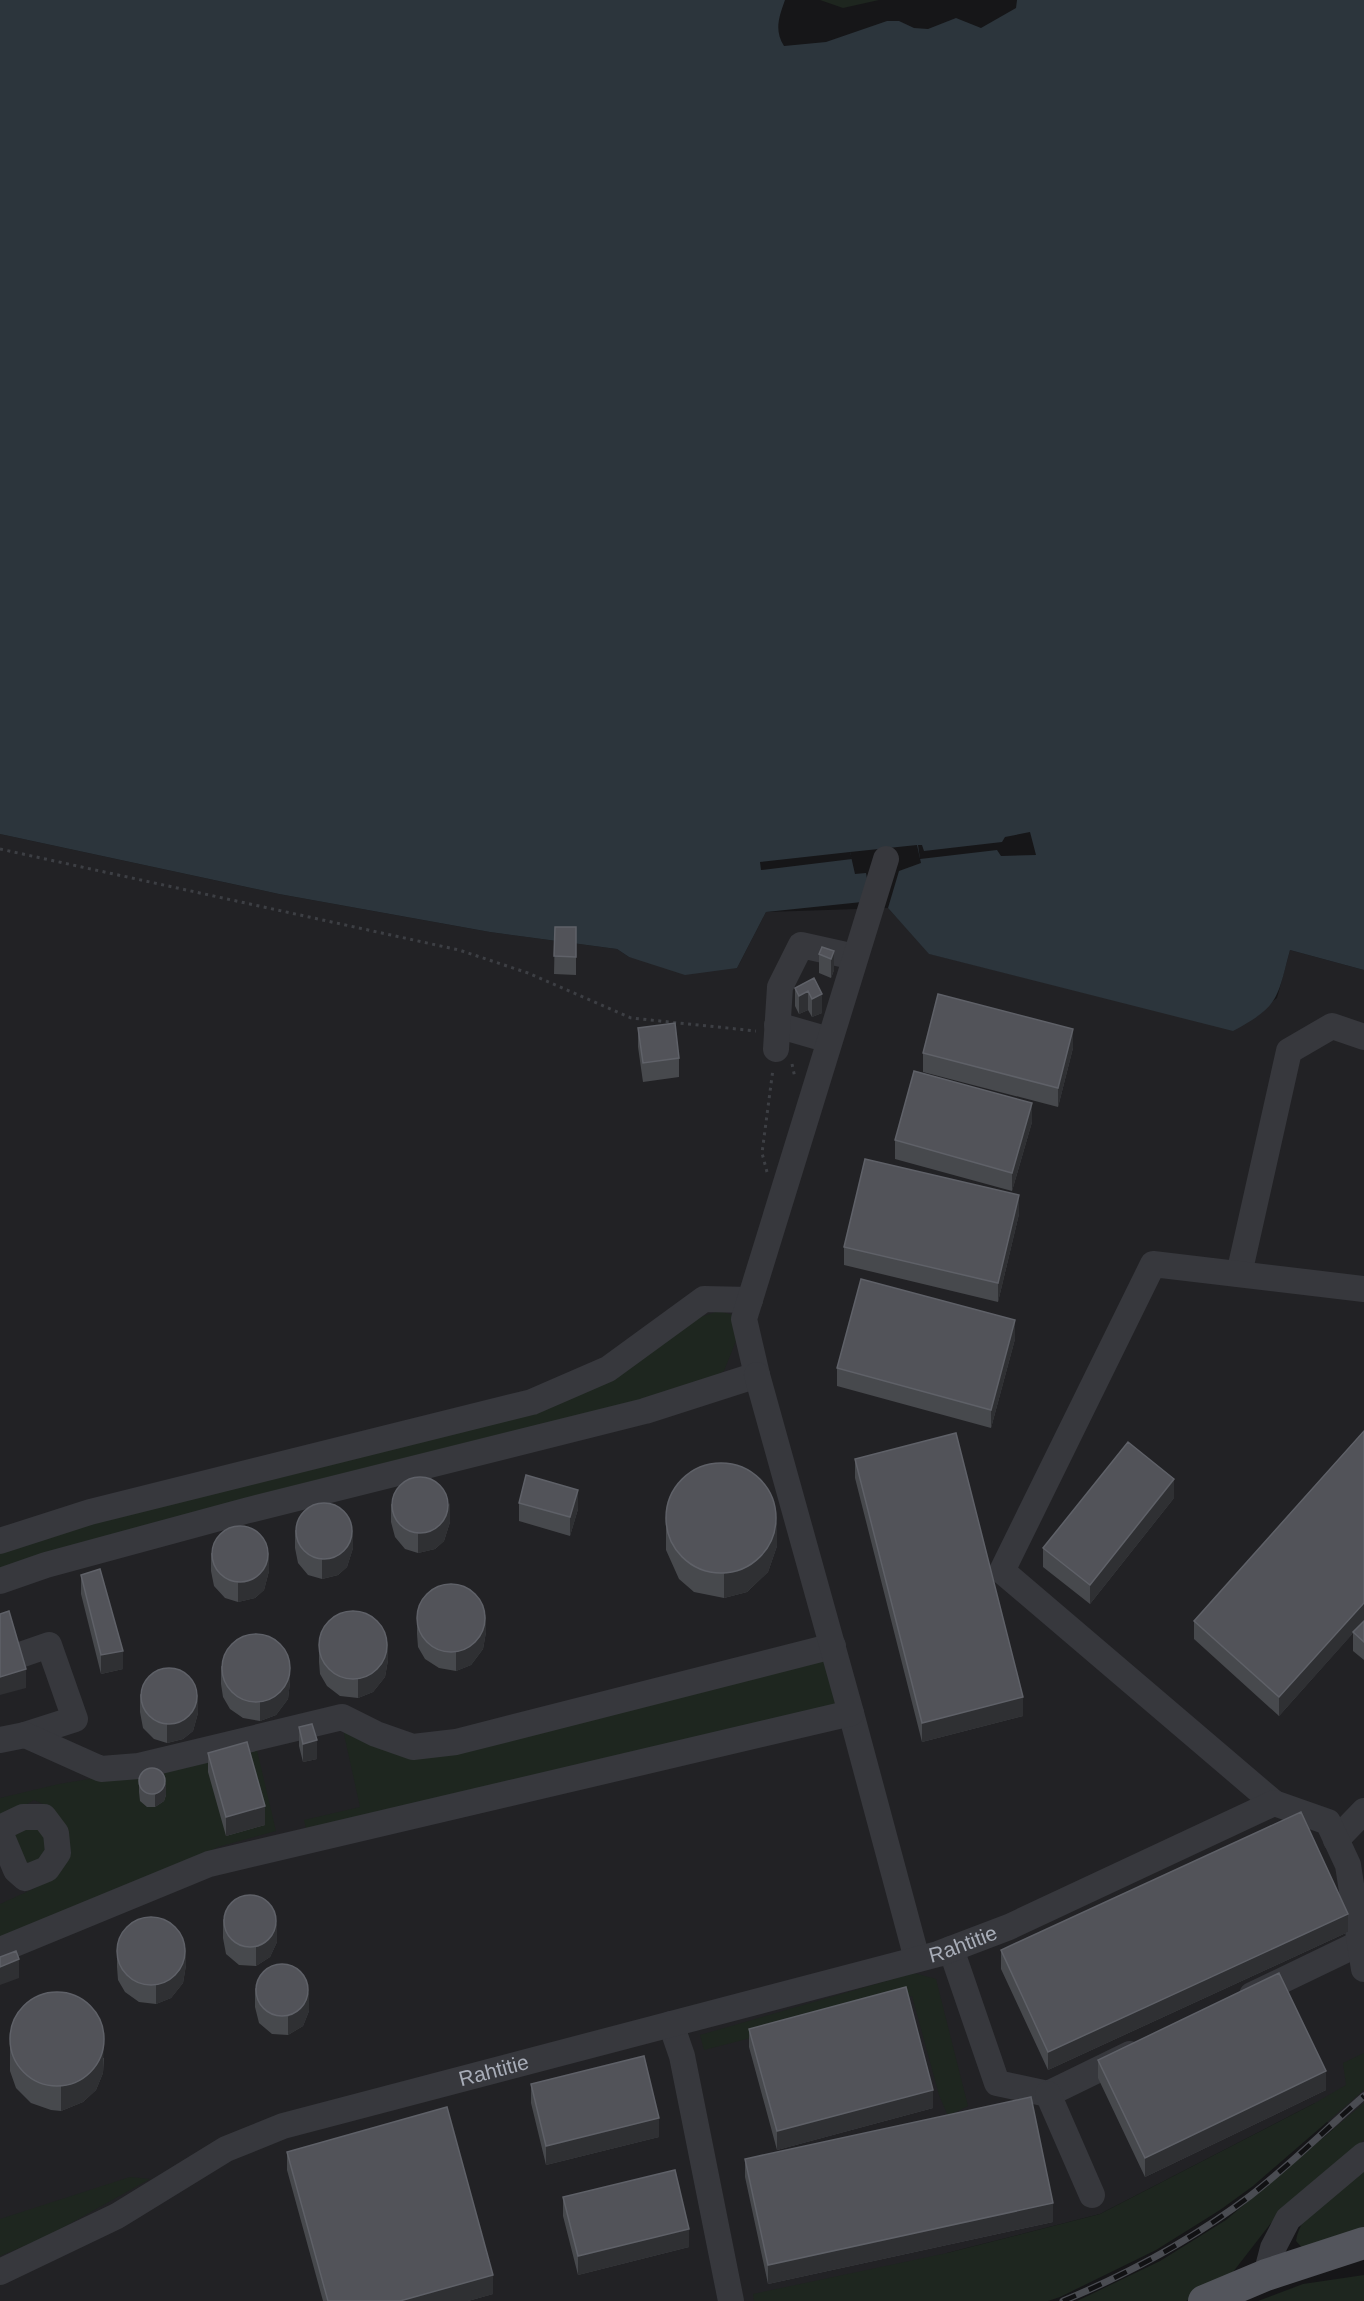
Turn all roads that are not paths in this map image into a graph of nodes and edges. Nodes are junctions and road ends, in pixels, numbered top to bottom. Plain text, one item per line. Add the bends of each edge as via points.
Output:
1 (885, 859) dead end
2 (855, 957) junction
3 (1364, 1037) edge
4 (829, 1040) junction
5 (1239, 1274) junction
6 (1364, 1289) edge
7 (750, 1300) junction
8 (757, 1375) junction
9 (0, 1541) edge
10 (0, 1581) edge
11 (833, 1646) junction
12 (0, 1662) edge
13 (851, 1713) junction
14 (12, 1737) edge
15 (1274, 1803) junction
16 (1364, 1811) edge
17 (1336, 1840) junction
18 (1360, 1943) junction
19 (951, 1949) junction
20 (0, 1950) edge
21 (916, 1959) junction
22 (1364, 1969) edge
23 (1231, 2005) edge
24 (671, 2024) junction
25 (1156, 2042) edge
26 (1048, 2094) junction
27 (1364, 2156) edge
28 (1092, 2194) dead end
29 (1363, 2243) edge
30 (0, 2272) edge
31 (1266, 2275) junction
32 (731, 2301) edge
33 (1204, 2301) edge

1 - 2 street
2 - 4 street
2 - 4 street via 801,945 780,987 777,1037
3 - 5 street via 1332,1026 1289,1052
4 - 7 street
5 - 6 street
5 - 15 street via 1153,1264 1002,1571
7 - 8 street via 744,1319
7 - 9 street via 704,1299 608,1369 532,1402 90,1512
8 - 10 street via 645,1411 234,1514
8 - 11 street
11 - 13 street
11 - 14 street via 456,1742 413,1747 342,1717 140,1766 101,1769
12 - 14 street via 49,1645 75,1719
13 - 20 street via 209,1864
13 - 21 street
15 - 17 street via 1328,1822
15 - 19 street, Rahtitie via 1009,1927
16 - 17 street
17 - 18 street via 1348,1865
18 - 22 street
18 - 23 street
19 - 21 street, Rahtitie
19 - 26 street via 997,2083
21 - 24 street, Rahtitie
24 - 30 street, Rahtitie via 283,2126 226,2149 117,2216
24 - 32 street via 682,2056
25 - 26 street
26 - 28 street
27 - 31 street via 1288,2219 1273,2247
29 - 31 main road
31 - 33 main road

